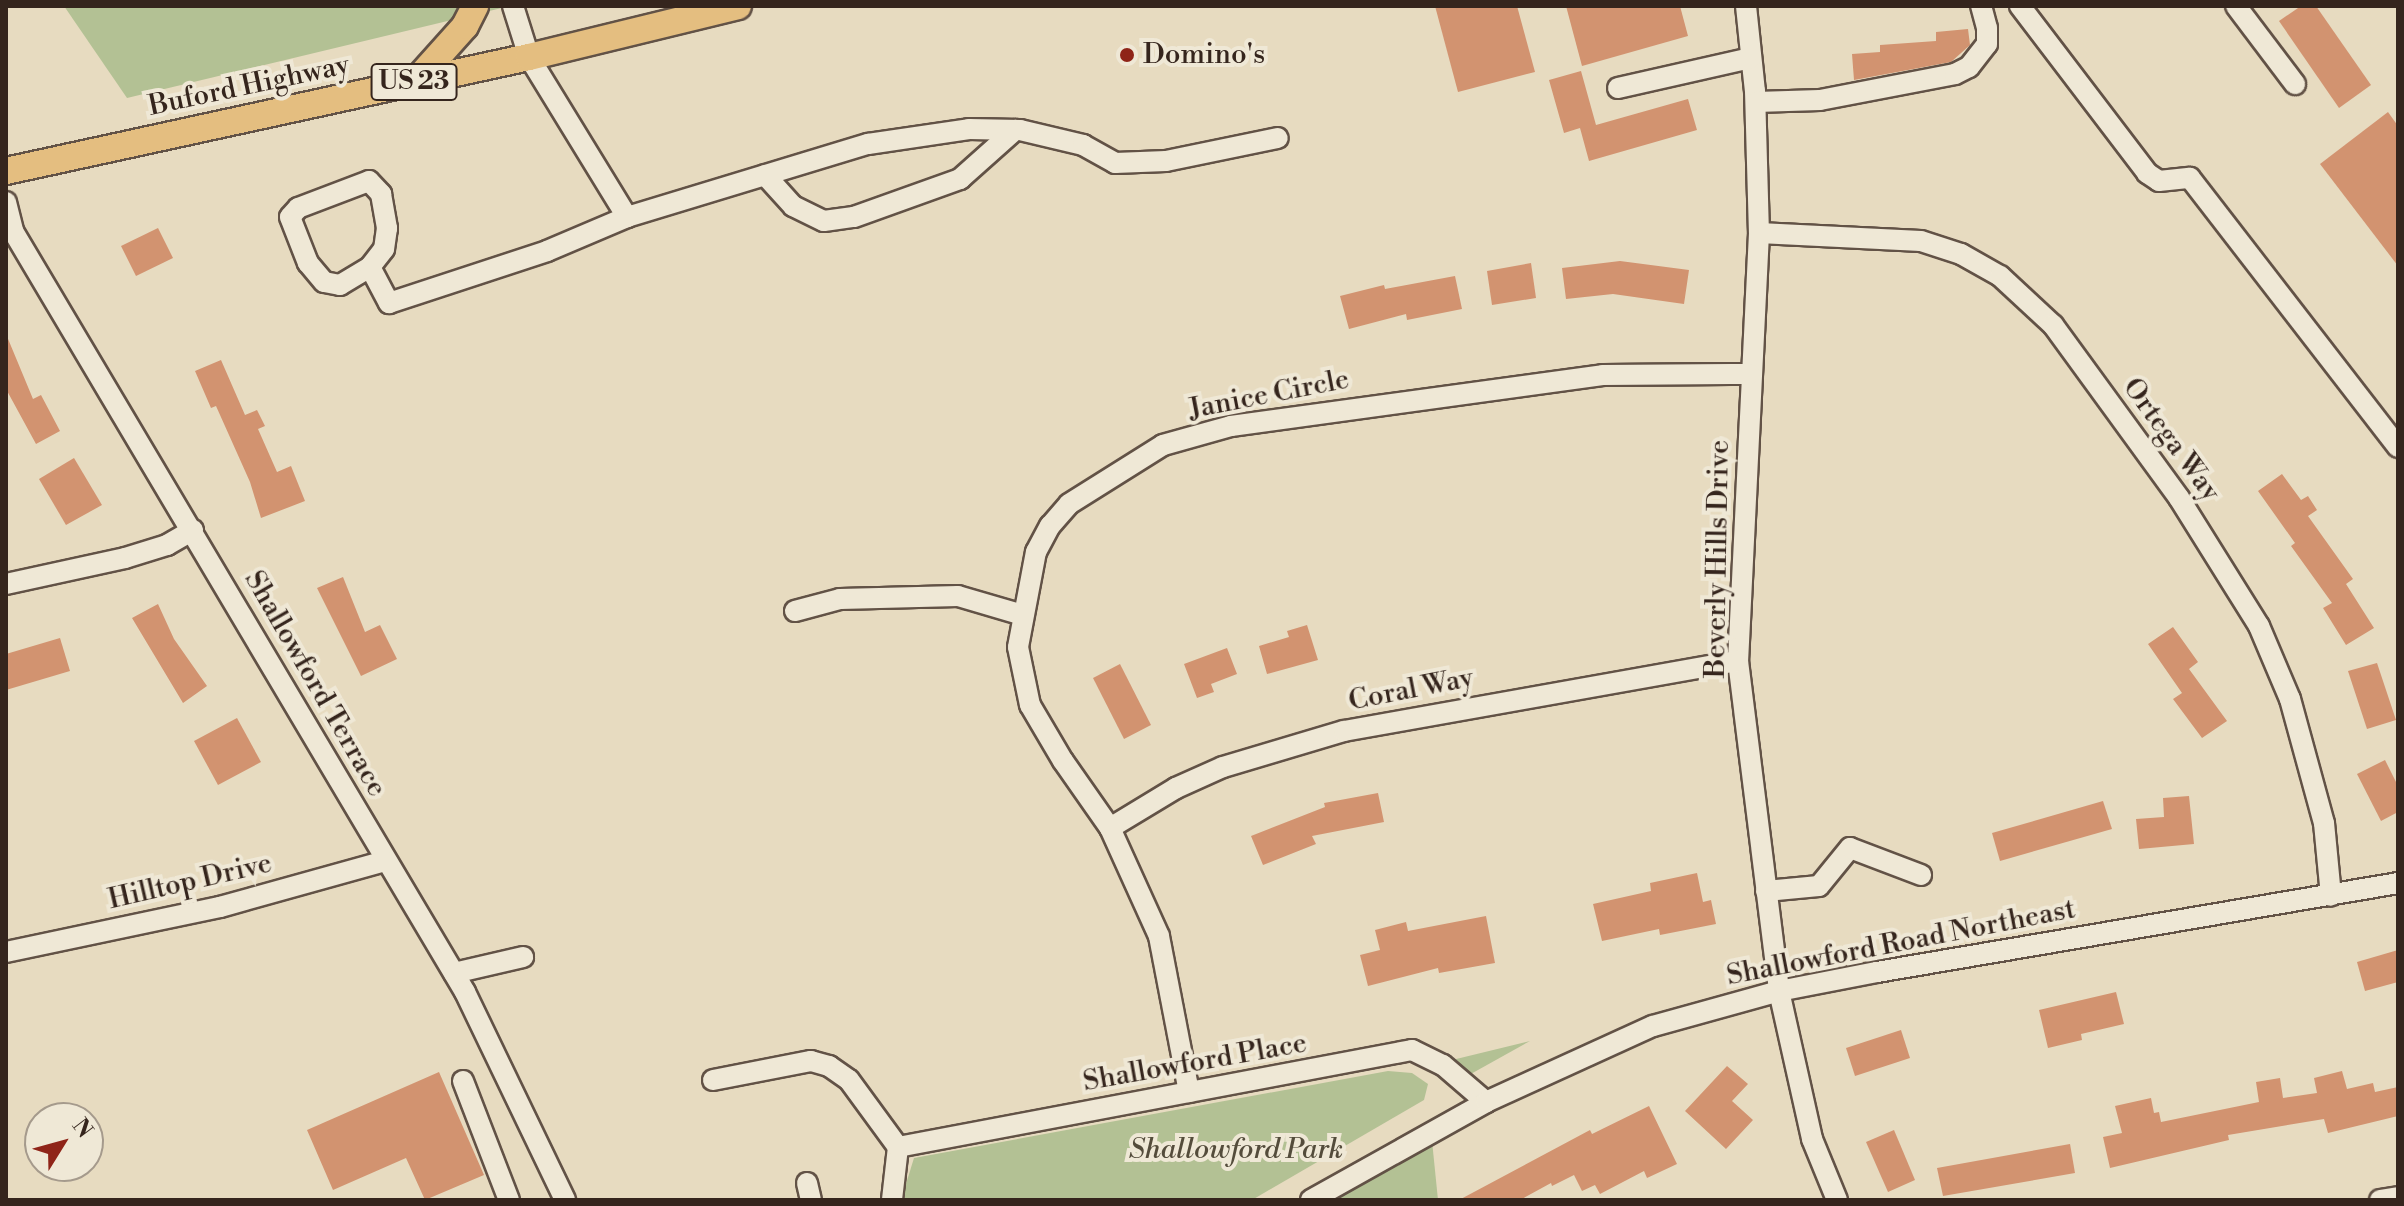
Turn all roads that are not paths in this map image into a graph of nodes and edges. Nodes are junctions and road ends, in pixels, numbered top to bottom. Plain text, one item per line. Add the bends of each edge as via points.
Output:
1 (475, 6) edge
2 (513, 6) edge
3 (644, 6) edge
4 (738, 6) edge
5 (1746, 6) edge
6 (1981, 6) edge
7 (2020, 6) edge
8 (2236, 6) edge
9 (676, 19) junction
10 (529, 57) junction
11 (1751, 58) junction
12 (415, 82) junction
13 (2295, 84) dead end
14 (1618, 88) dead end
15 (1756, 102) junction
16 (1015, 130) junction
17 (1278, 138) dead end
18 (6, 171) edge
19 (765, 175) junction
20 (6, 202) edge
21 (627, 217) junction
22 (1759, 233) junction
23 (370, 267) junction
24 (1750, 374) junction
25 (2398, 447) edge
26 (193, 530) junction
27 (6, 584) edge
28 (795, 611) dead end
29 (1023, 615) junction
30 (1738, 661) junction
31 (1110, 828) junction
32 (385, 861) junction
33 (1921, 875) dead end
34 (2398, 883) edge
35 (1766, 891) junction
36 (2331, 896) junction
37 (6, 952) edge
38 (523, 957) dead end
39 (454, 973) junction
40 (1779, 991) junction
41 (713, 1080) dead end
42 (463, 1081) dead end
43 (1189, 1092) junction
44 (1486, 1102) junction
45 (898, 1147) junction
46 (2398, 1197) edge
47 (1317, 1198) edge
48 (509, 1200) edge
49 (565, 1200) edge
50 (892, 1200) edge
51 (1837, 1200) edge
52 (2380, 1200) edge

1 - 12 main road via 465,26
2 - 10 street
3 - 9 main road
4 - 9 main road, Buford Highway / US 23
5 - 11 street, Beverly Hills Drive
6 - 15 street via 1987,44 1969,67 1955,74 1820,100
7 - 25 street via 2147,173 2159,181 2190,178
8 - 13 street
9 - 10 main road, Buford Highway / US 23
10 - 12 main road, Buford Highway / US 23
10 - 21 street
11 - 14 street
11 - 15 street, Beverly Hills Drive
12 - 18 main road, Buford Highway / US 23
15 - 22 street, Beverly Hills Drive
16 - 17 street via 1083,145 1115,163 1166,161
16 - 19 street via 969,129 868,144
16 - 19 street via 960,179 854,217 824,221 793,206
19 - 21 street
20 - 26 street, Shallowford Terrace via 13,231
21 - 23 street via 547,251 389,303
22 - 24 street, Beverly Hills Drive
22 - 36 street, Ortega Way via 1921,241 1961,254 2000,276 2053,325 2179,498 2259,626 2290,699 2324,823
23 - 23 street via 384,249 387,228 381,194 369,181 298,208 290,217 308,263 324,282 340,285
24 - 29 street, Janice Circle via 1588,376 1246,423 1163,445 1069,504 1050,526 1036,552
24 - 30 street, Beverly Hills Drive
26 - 27 street via 125,558
26 - 32 street, Shallowford Terrace
28 - 29 street via 840,599 958,596
29 - 31 street, Janice Circle via 1018,647 1030,705
30 - 31 street, Coral Way via 1344,731 1223,767
30 - 35 street, Beverly Hills Drive
31 - 43 street, Janice Circle via 1159,936
32 - 37 street, Hilltop Drive via 220,907
32 - 39 street, Shallowford Terrace
33 - 35 street via 1850,848 1819,886
34 - 36 street, Shallowford Road Northeast
35 - 40 street, Beverly Hills Drive
36 - 40 street, Shallowford Road Northeast
38 - 39 street
39 - 49 street, Shallowford Terrace
40 - 44 street, Shallowford Road Northeast via 1653,1026
40 - 51 street, Beverly Hills Drive via 1812,1139
41 - 45 street via 811,1061 829,1066 849,1080
42 - 48 street
43 - 44 street, Shallowford Place via 1412,1050 1443,1065
43 - 45 street, Shallowford Place
44 - 47 street, Shallowford Road Northeast
45 - 50 street
46 - 52 street

